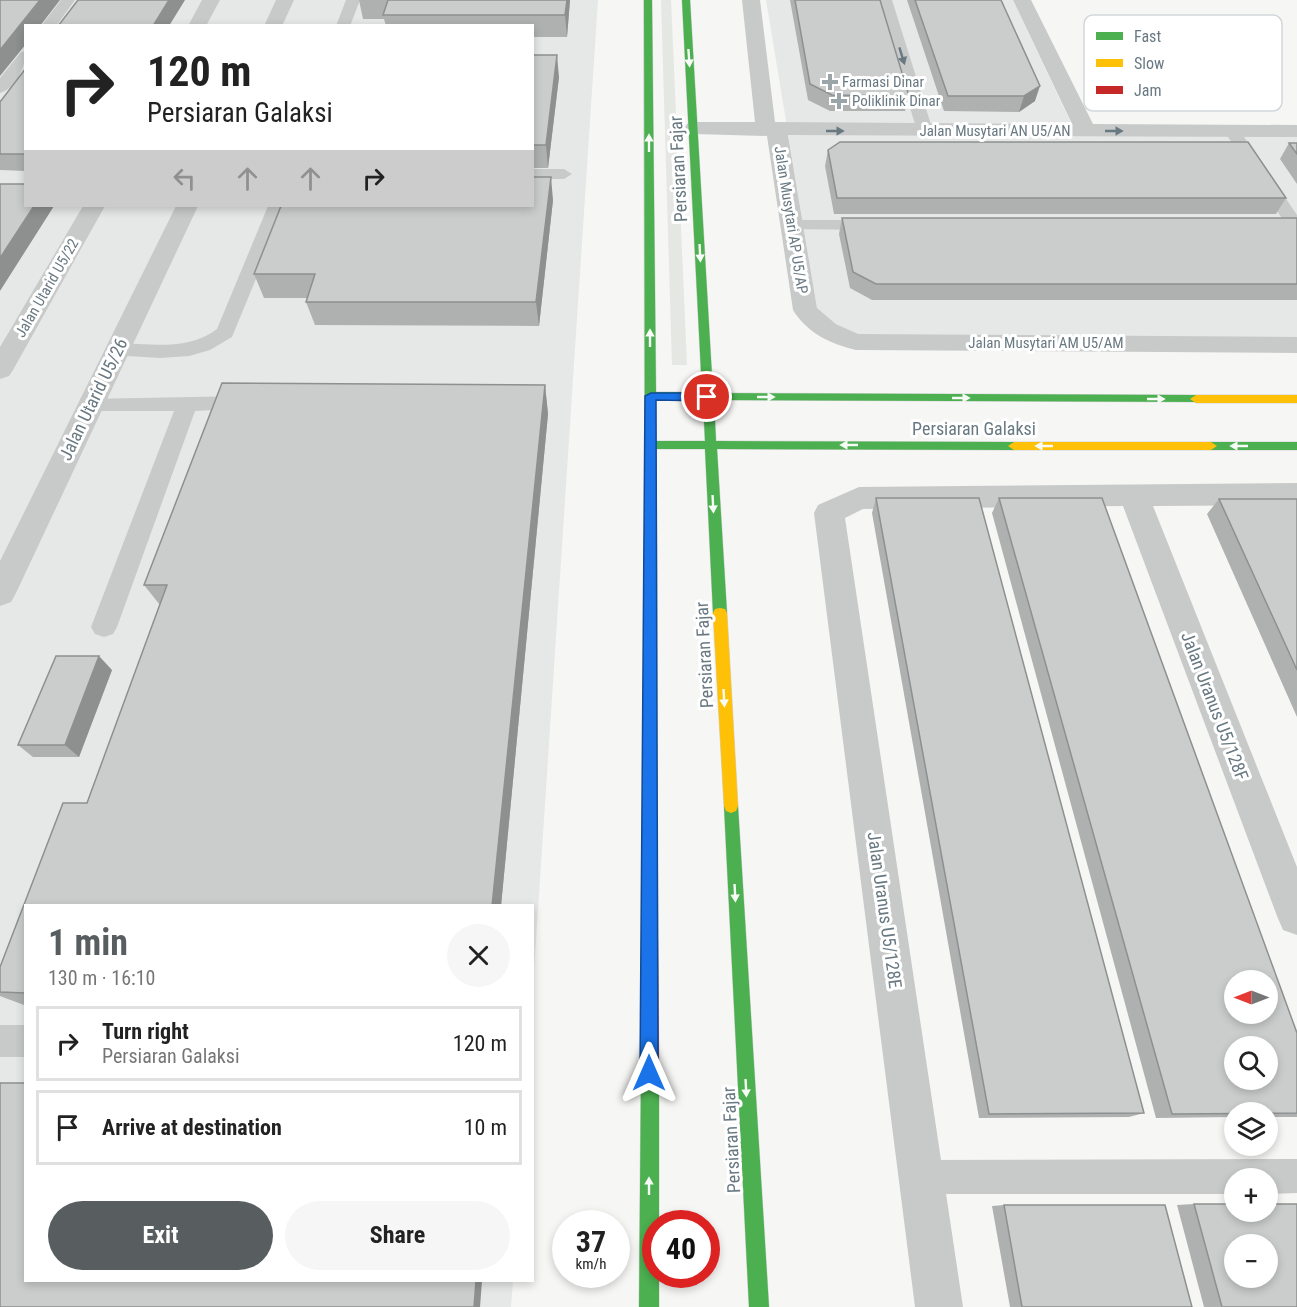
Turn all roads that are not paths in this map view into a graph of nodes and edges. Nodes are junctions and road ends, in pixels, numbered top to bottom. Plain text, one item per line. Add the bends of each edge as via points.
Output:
1 (68, 0) edge
2 (211, 0) edge
3 (285, 0) edge
4 (353, 0) edge
5 (648, 0) edge
6 (686, 0) edge
7 (751, 0) edge
8 (885, 0) edge
9 (1022, 0) edge
10 (50, 24) edge
11 (198, 24) edge
12 (274, 24) edge
13 (344, 24) edge
14 (24, 58) edge
15 (0, 88) edge
16 (694, 128) junction
17 (771, 130) junction
18 (925, 131) junction
19 (1086, 131) junction
20 (1233, 131) junction
21 (1297, 131) edge
22 (534, 174) edge
23 (564, 174) dead end
24 (93, 207) edge
25 (187, 207) edge
26 (277, 207) edge
27 (1270, 224) edge
28 (792, 225) junction
29 (900, 225) edge
30 (1296, 225) edge
31 (805, 310) joint
32 (1297, 345) edge
33 (117, 350) junction
34 (0, 370) edge
35 (651, 396) junction
36 (707, 397) junction
37 (1297, 399) edge
38 (270, 403) edge
39 (91, 404) junction
40 (188, 404) junction
41 (650, 445) junction
42 (710, 445) junction
43 (1297, 446) edge
44 (1297, 494) edge
45 (1134, 496) junction
46 (0, 593) edge
47 (104, 627) dead end
48 (1297, 916) edge
49 (0, 1041) edge
50 (24, 1041) edge
51 (1297, 1176) edge
52 (922, 1177) junction
53 (649, 1307) edge
54 (759, 1307) edge
55 (939, 1307) edge

1 - 10 lane
2 - 11 street
3 - 12 street
4 - 13 lane
35 -> 5 main road, Persiaran Fajar
6 -> 16 main road, Persiaran Fajar
7 - 17 street, Jalan Musytari AP U5/AP
8 -> 18 lane
9 - 19 street
14 - 15 lane
16 - 17 street, Jalan Musytari AN U5/AN
16 -> 36 main road, Persiaran Fajar
17 -> 18 street, Jalan Musytari AN U5/AN
17 - 28 street, Jalan Musytari AP U5/AP
18 - 19 street, Jalan Musytari AN U5/AN
19 -> 20 street, Jalan Musytari AN U5/AN
20 - 21 street, Jalan Musytari AN U5/AN
20 - 30 lane
22 - 23 lane
24 - 34 street, Jalan Utarid U5/22
25 - 33 street, Jalan Utarid U5/26
26 - 33 lane via 225,332 214,344 194,349
27 - 30 lane
28 - 29 lane
28 - 31 street, Jalan Musytari AP U5/AP
31 - 32 street, Jalan Musytari AM U5/AM via 825,329 856,342
33 - 39 street, Jalan Utarid U5/26
35 - 36 main road, Persiaran Galaksi
35 - 41 main road, Persiaran Fajar
36 -> 37 main road, Persiaran Galaksi
36 - 42 main road, Persiaran Fajar
38 - 40 lane
39 - 40 lane
39 - 46 street, Jalan Utarid U5/26
40 - 47 lane
41 - 42 main road, Persiaran Galaksi
53 -> 41 main road, Persiaran Fajar
43 -> 42 main road, Persiaran Galaksi
42 -> 54 main road, Persiaran Fajar
44 - 45 street
45 - 48 street, Jalan Uranus U5/128F
45 - 52 street, Jalan Uranus U5/128E via 859,498 829,513
49 - 50 lane
51 - 52 lane
52 - 55 street, Jalan Uranus U5/128E

